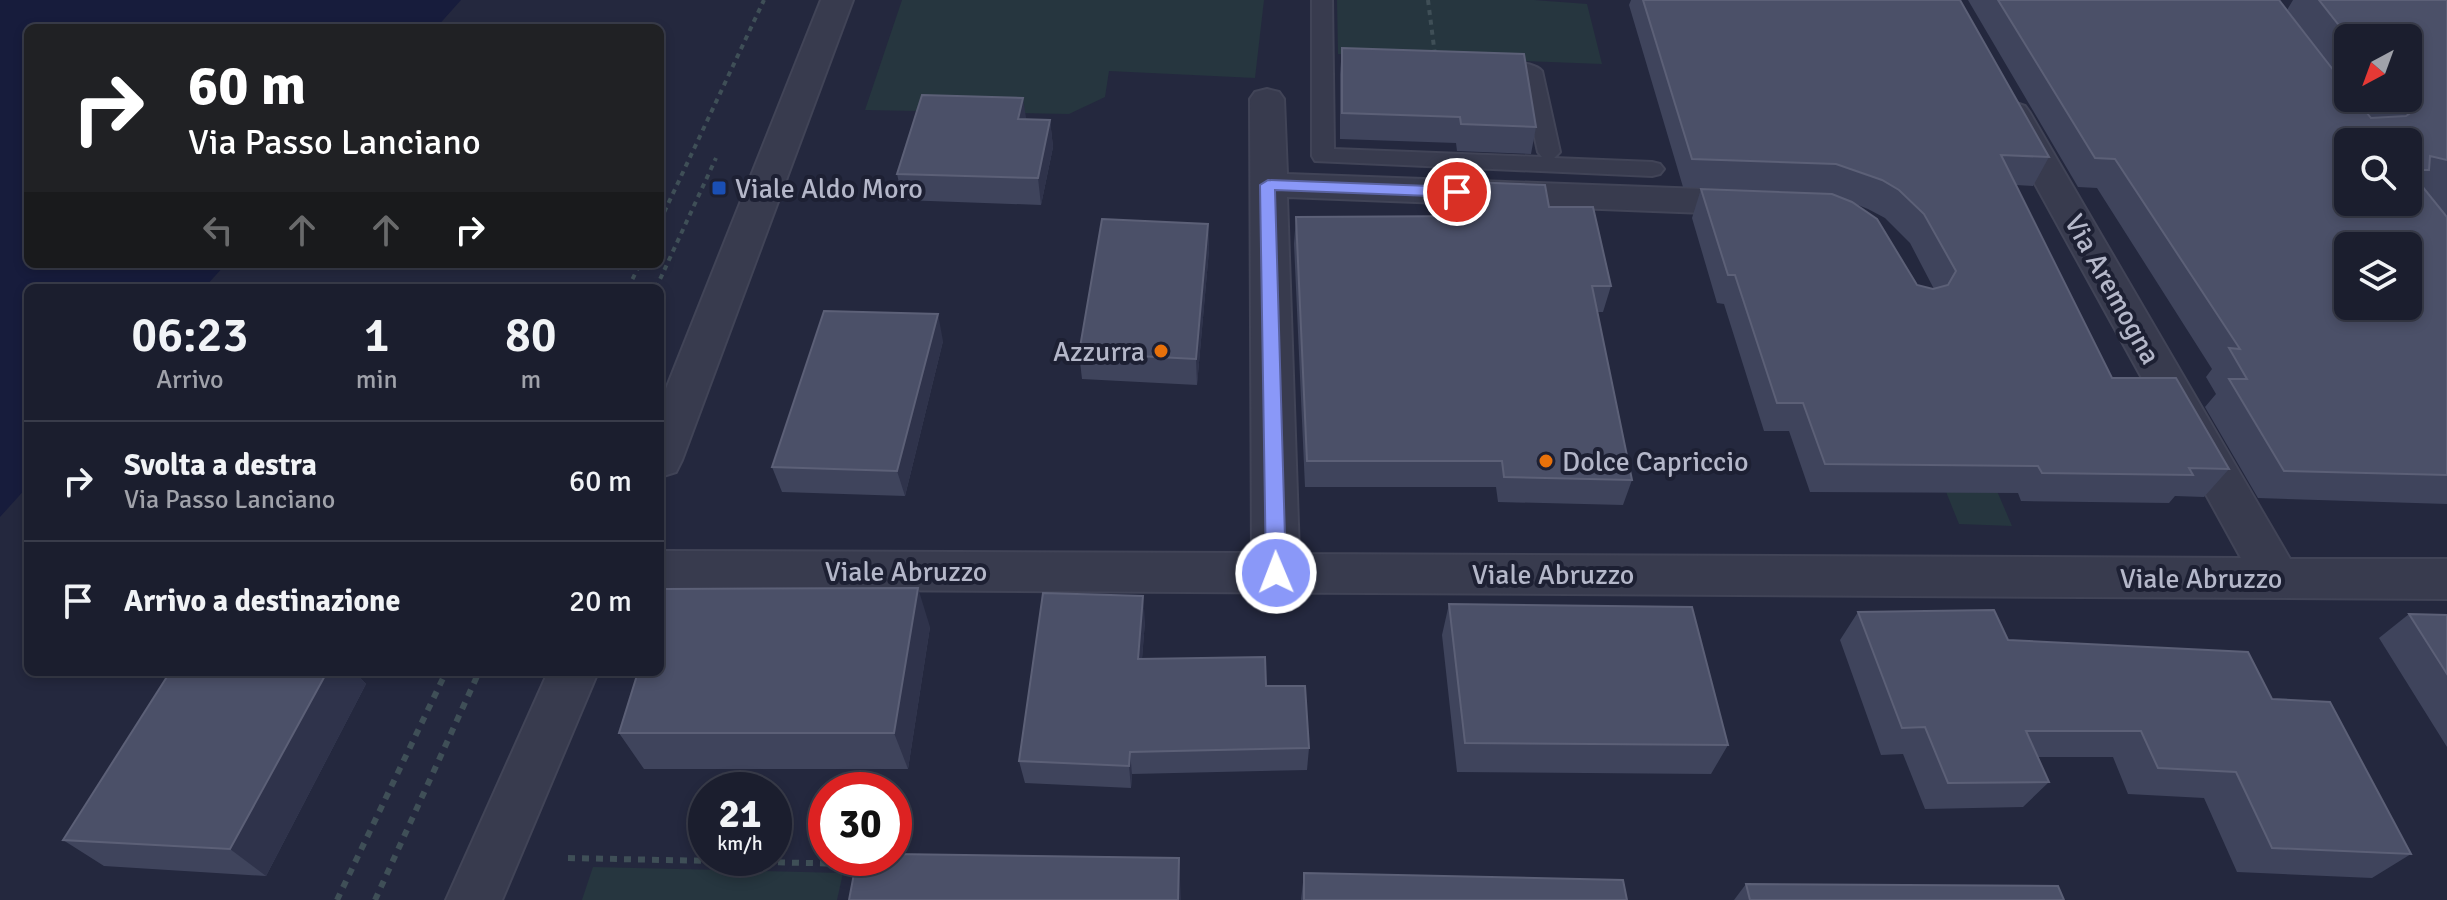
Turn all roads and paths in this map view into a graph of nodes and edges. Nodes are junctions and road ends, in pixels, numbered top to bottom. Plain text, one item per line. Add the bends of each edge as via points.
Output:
1 (764, 0) edge
2 (837, 0) edge
3 (1322, 0) edge
4 (1428, 0) edge
5 (1322, 64) junction
6 (1351, 65) edge
7 (1436, 68) joint
8 (1996, 83) edge
9 (1267, 99) dead end
10 (1549, 152) dead end
11 (1652, 169) dead end
12 (1268, 185) junction
13 (1789, 205) edge
14 (664, 212) edge
15 (664, 450) edge
16 (664, 570) edge
17 (1276, 573) junction
18 (2276, 578) junction
19 (2447, 579) edge
20 (444, 676) edge
21 (477, 676) edge
22 (571, 676) edge
23 (568, 858) dead end
24 (808, 863) edge
25 (337, 900) edge
26 (375, 900) edge
27 (474, 900) edge

1 - 14 path
2 - 15 street
3 - 5 lane
4 - 7 path
5 - 6 lane
5 - 11 lane via 1323,156
7 - 10 lane via 1531,71
8 - 18 street, Via Aremogna
9 - 12 street
12 - 13 street
12 - 17 street
16 - 17 street, Viale Abruzzo
17 - 18 street, Viale Abruzzo
18 - 19 street, Viale Abruzzo
20 - 25 path
21 - 26 path
22 - 27 street
23 - 24 path

